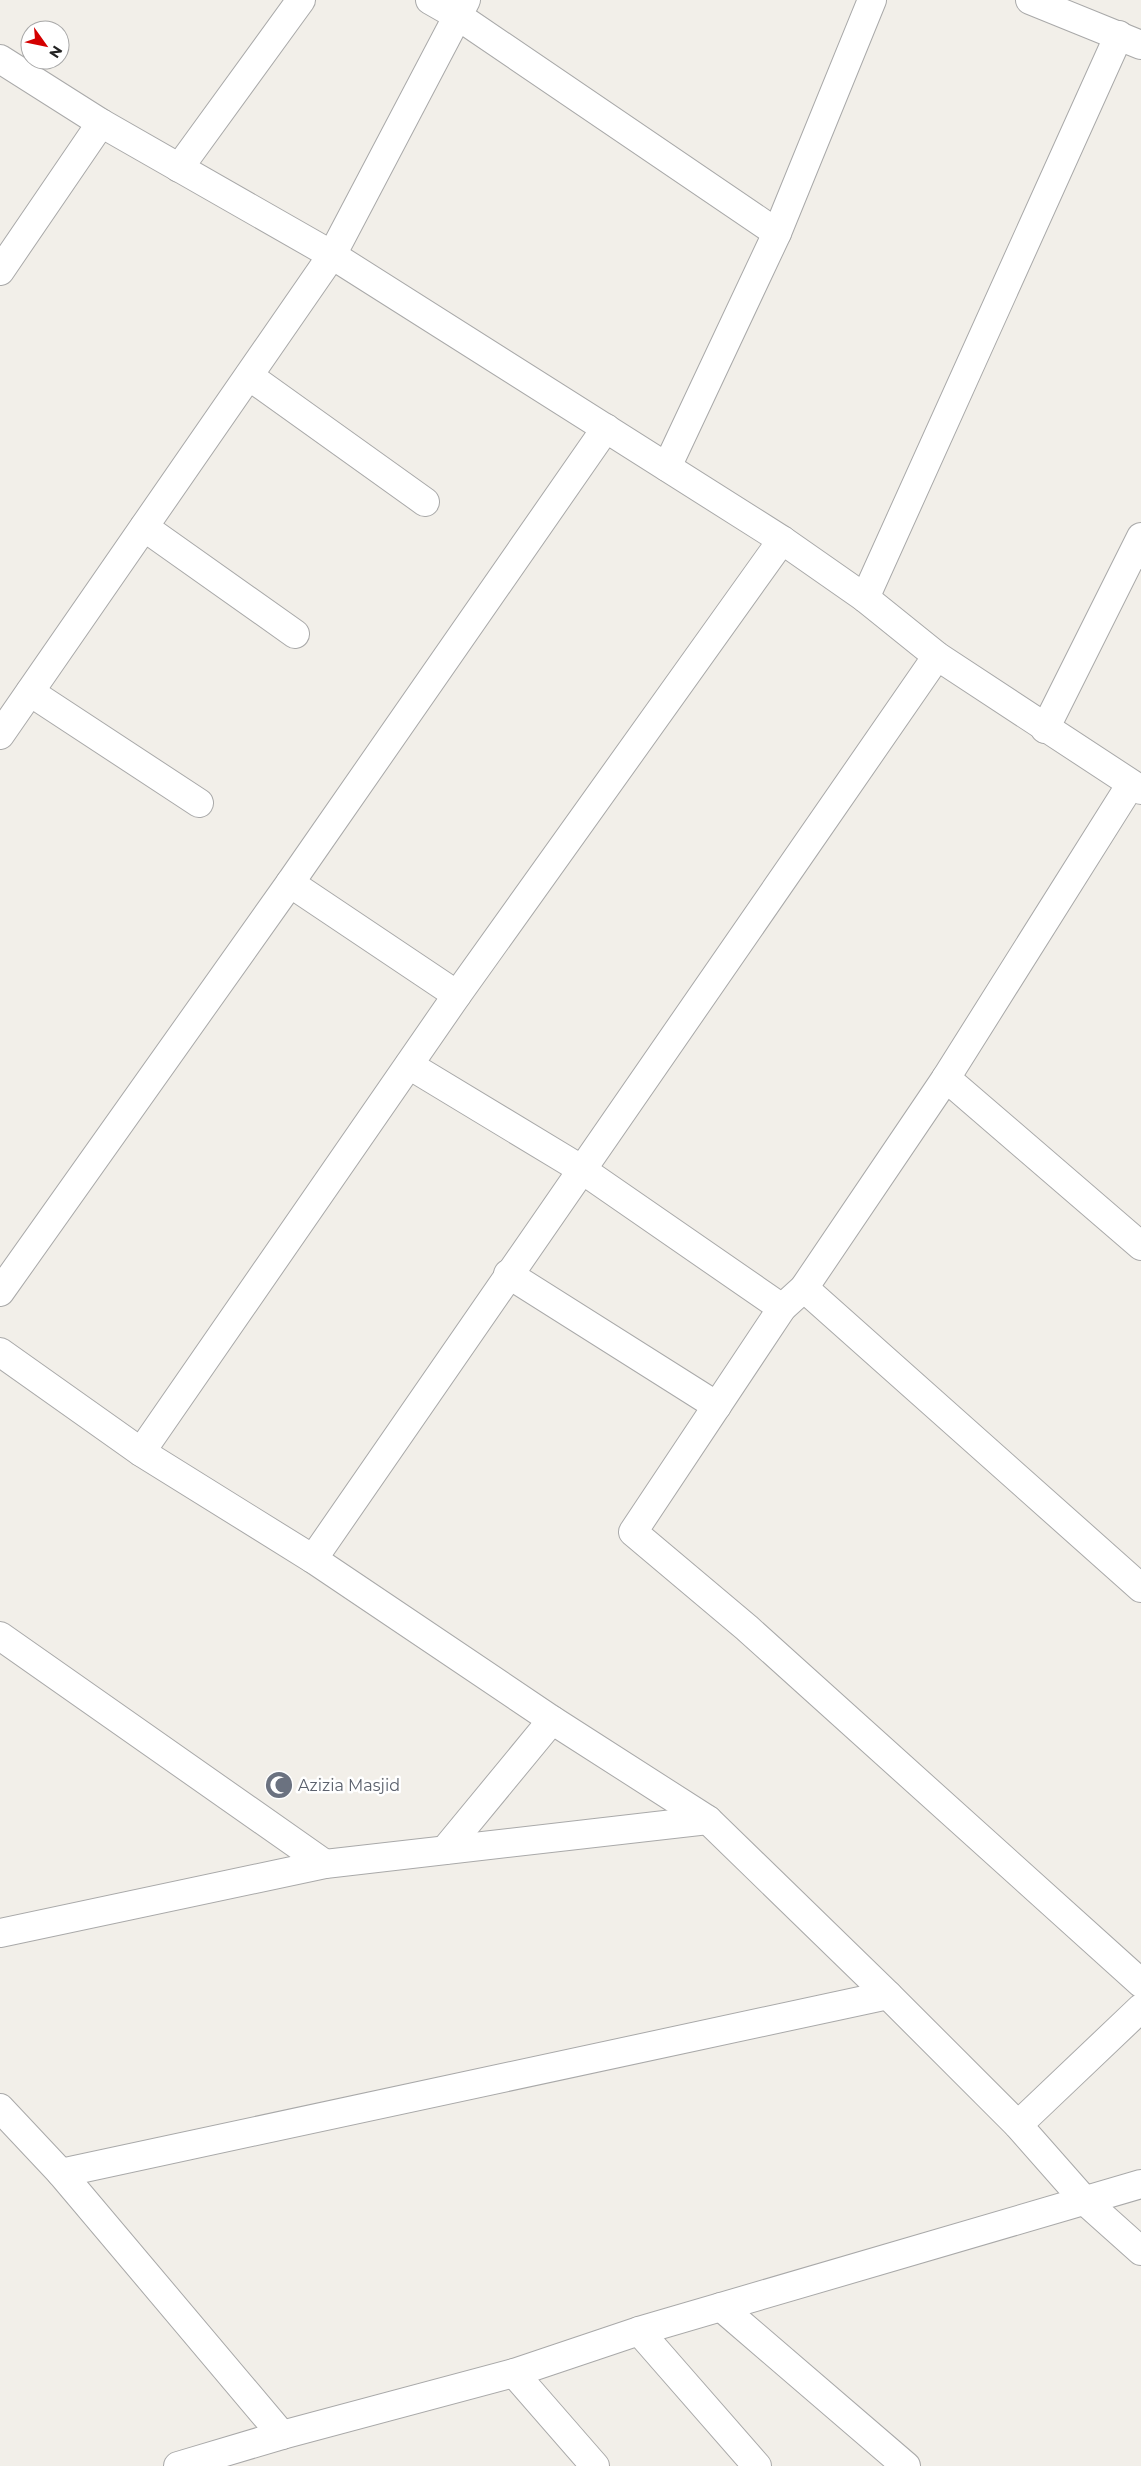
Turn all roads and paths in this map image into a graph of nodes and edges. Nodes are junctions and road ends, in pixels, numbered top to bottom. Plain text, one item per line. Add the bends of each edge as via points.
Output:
1 (301, 0) edge
2 (430, 0) edge
3 (872, 0) edge
4 (1030, 0) edge
5 (462, 8) edge
6 (1130, 40) edge
7 (0, 59) edge
8 (101, 123) junction
9 (179, 168) junction
10 (776, 233) junction
11 (332, 255) junction
12 (0, 271) edge
13 (249, 376) junction
14 (606, 428) junction
15 (667, 467) junction
16 (425, 502) dead end
17 (144, 527) junction
18 (1141, 537) edge
19 (782, 540) junction
20 (865, 598) junction
21 (295, 634) dead end
22 (937, 656) junction
23 (30, 692) junction
24 (1045, 729) junction
25 (0, 735) edge
26 (1136, 787) edge
27 (199, 802) dead end
28 (290, 883) junction
29 (457, 995) junction
30 (409, 1065) junction
31 (946, 1078) junction
32 (581, 1169) junction
33 (1141, 1246) edge
34 (508, 1274) junction
35 (804, 1288) junction
36 (0, 1292) edge
37 (782, 1308) junction
38 (0, 1352) edge
39 (717, 1406) junction
40 (141, 1452) junction
41 (313, 1559) junction
42 (1141, 1588) edge
43 (4, 1642) edge
44 (552, 1720) junction
45 (708, 1820) junction
46 (446, 1850) junction
47 (325, 1864) junction
48 (0, 1933) edge
49 (1141, 1983) edge
50 (888, 1995) junction
51 (1141, 2008) edge
52 (0, 2108) edge
53 (1018, 2125) junction
54 (62, 2173) junction
55 (1141, 2184) edge
56 (1085, 2201) junction
57 (1141, 2251) edge
58 (721, 2307) junction
59 (639, 2330) junction
60 (514, 2372) junction
61 (282, 2435) junction
62 (192, 2465) edge
63 (595, 2466) edge
64 (757, 2466) edge
65 (906, 2466) edge

1 - 9 street
2 - 5 street
3 - 10 street
4 - 6 street
5 - 10 street
5 - 11 street
6 - 20 street
7 - 8 street
8 - 9 street
8 - 12 street
9 - 11 street
10 - 15 street
11 - 13 street
11 - 14 street
13 - 16 street
13 - 17 street
14 - 15 street
14 - 28 street
15 - 19 street
17 - 21 street
17 - 23 street
18 - 24 street
19 - 20 street
19 - 29 street
20 - 22 street
22 - 24 street
22 - 32 street
23 - 25 street
23 - 27 street
24 - 26 street
26 - 31 street
28 - 29 street
28 - 36 street
29 - 30 street
30 - 32 street
30 - 40 street
31 - 33 street
31 - 35 street
32 - 34 street
32 - 37 street
34 - 39 street
34 - 41 street
35 - 37 street
35 - 42 street
37 - 39 street
38 - 40 street
39 - 49 street via 633,1532 747,1628
40 - 41 street
41 - 44 street
43 - 47 street
44 - 45 street
44 - 46 street
45 - 46 street
45 - 50 street
46 - 47 street
47 - 48 street
50 - 53 street
50 - 54 street
51 - 53 street
52 - 54 street
53 - 56 street
54 - 61 street
55 - 56 street
56 - 57 street
56 - 58 street
58 - 59 street
58 - 65 street
59 - 60 street
59 - 64 street
60 - 61 street
60 - 63 street
61 - 62 street

